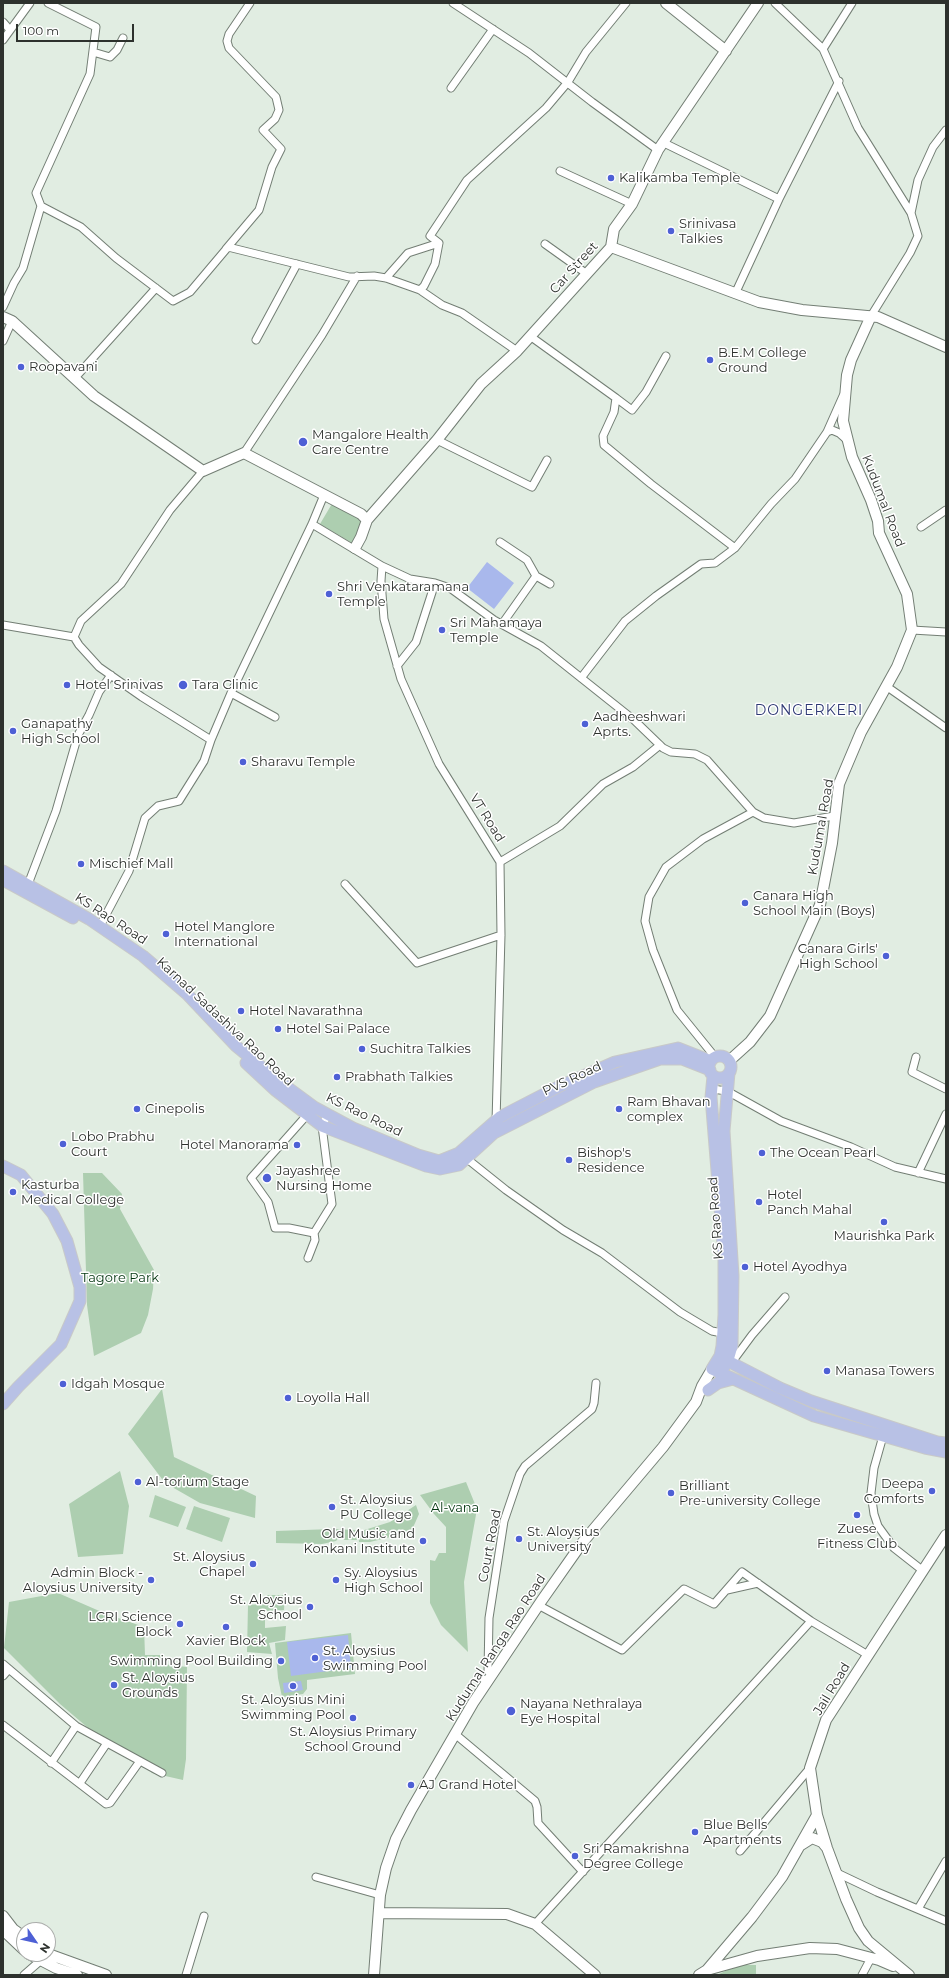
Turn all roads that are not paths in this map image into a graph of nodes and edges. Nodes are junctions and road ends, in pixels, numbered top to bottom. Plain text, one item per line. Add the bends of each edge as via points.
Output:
1 (30, 3) edge
2 (48, 3) edge
3 (250, 3) edge
4 (453, 3) edge
5 (626, 3) edge
6 (666, 3) edge
7 (758, 3) edge
8 (775, 3) edge
9 (852, 3) edge
10 (3, 22) edge
11 (492, 29) junction
12 (10, 30) junction
13 (123, 38) dead end
14 (3, 40) edge
15 (823, 49) junction
16 (726, 51) junction
17 (92, 52) junction
18 (839, 81) junction
19 (568, 82) junction
20 (451, 88) dead end
21 (946, 130) edge
22 (661, 146) junction
23 (560, 171) dead end
24 (779, 199) junction
25 (632, 204) junction
26 (41, 206) junction
27 (912, 213) junction
28 (439, 243) junction
29 (545, 244) dead end
30 (611, 247) junction
31 (226, 249) junction
32 (297, 264) junction
33 (587, 274) junction
34 (386, 278) junction
35 (350, 280) junction
36 (156, 288) junction
37 (420, 290) junction
38 (734, 294) junction
39 (3, 307) edge
40 (871, 316) junction
41 (7, 319) edge
42 (530, 336) junction
43 (256, 340) dead end
44 (3, 341) edge
45 (946, 346) edge
46 (517, 351) junction
47 (666, 356) dead end
48 (74, 379) junction
49 (844, 394) junction
50 (616, 398) junction
51 (827, 432) junction
52 (437, 440) junction
53 (848, 441) junction
54 (244, 453) junction
55 (547, 460) dead end
56 (203, 471) junction
57 (324, 495) junction
58 (946, 510) edge
59 (367, 520) junction
60 (312, 524) junction
61 (921, 527) dead end
62 (500, 542) dead end
63 (355, 548) junction
64 (735, 548) junction
65 (382, 566) junction
66 (536, 576) junction
67 (435, 583) junction
68 (550, 584) dead end
69 (3, 624) edge
70 (502, 624) junction
71 (912, 630) junction
72 (946, 632) edge
73 (74, 637) junction
74 (397, 666) junction
75 (111, 675) junction
76 (581, 678) junction
77 (886, 686) junction
78 (231, 694) junction
79 (275, 717) dead end
80 (946, 728) edge
81 (211, 740) junction
82 (660, 745) junction
83 (753, 812) junction
84 (834, 816) junction
85 (500, 862) junction
86 (3, 871) edge
87 (3, 880) edge
88 (345, 884) dead end
89 (26, 889) junction
90 (100, 926) junction
91 (501, 935) junction
92 (916, 1057) dead end
93 (729, 1061) junction
94 (712, 1066) junction
95 (729, 1073) junction
96 (712, 1089) junction
97 (946, 1089) edge
98 (727, 1091) junction
99 (328, 1114) junction
100 (946, 1114) edge
101 (307, 1115) junction
102 (496, 1119) junction
103 (322, 1126) junction
104 (498, 1130) junction
105 (462, 1162) junction
106 (3, 1166) edge
107 (918, 1173) junction
108 (946, 1180) edge
109 (314, 1233) junction
110 (308, 1258) dead end
111 (785, 1297) dead end
112 (728, 1319) junction
113 (722, 1333) junction
114 (733, 1360) junction
115 (716, 1372) junction
116 (733, 1379) junction
117 (596, 1383) dead end
118 (708, 1390) junction
119 (696, 1402) junction
120 (3, 1404) edge
121 (883, 1436) junction
122 (946, 1443) edge
123 (946, 1452) edge
124 (946, 1535) edge
125 (922, 1570) junction
126 (758, 1584) junction
127 (727, 1590) junction
128 (538, 1605) junction
129 (811, 1621) junction
130 (868, 1655) junction
131 (3, 1664) edge
132 (9, 1669) junction
133 (3, 1676) edge
134 (486, 1677) junction
135 (3, 1725) edge
136 (76, 1726) junction
137 (455, 1734) junction
138 (107, 1743) junction
139 (140, 1761) junction
140 (51, 1763) junction
141 (810, 1768) junction
142 (162, 1773) dead end
143 (80, 1783) junction
144 (817, 1814) junction
145 (799, 1846) junction
146 (827, 1848) junction
147 (740, 1851) dead end
148 (946, 1861) edge
149 (583, 1872) junction
150 (835, 1872) junction
151 (316, 1877) dead end
152 (380, 1895) junction
153 (918, 1910) junction
154 (379, 1913) junction
155 (3, 1916) edge
156 (204, 1916) dead end
157 (946, 1921) edge
158 (535, 1924) junction
159 (3, 1930) edge
160 (16, 1931) edge
161 (16, 1942) edge
162 (56, 1957) edge
163 (871, 1958) junction
164 (39, 1962) edge
165 (43, 1962) edge
166 (703, 1973) edge
167 (907, 1973) edge
168 (24, 1975) edge
169 (77, 1975) edge
170 (106, 1975) edge
171 (186, 1975) edge
172 (374, 1975) edge
173 (595, 1975) edge
174 (862, 1975) edge

1 - 12 street
2 - 17 street via 96,27
3 - 31 street via 227,41 229,48 276,97 279,110 275,119 263,130 281,149 272,167 259,210
4 - 11 street
5 - 19 street via 586,52
6 - 16 street
7 - 16 street, Car Street
8 - 15 street
9 - 15 street
10 - 12 street
11 - 19 street
11 - 20 street
12 - 14 street
13 - 17 street via 110,57
15 - 18 street
16 - 22 street, Car Street
17 - 26 street via 90,74 36,193
18 - 24 street
18 - 27 street via 858,128
19 - 22 street via 592,102
19 - 28 street via 546,108 467,180 430,236
21 - 27 street via 933,147 918,180
22 - 24 street
22 - 25 street, Car Street
23 - 25 street
24 - 38 street
25 - 30 street, Car Street via 614,229
26 - 36 street via 81,227
26 - 39 street via 23,268
27 - 40 street via 918,236
28 - 34 street via 408,252
28 - 37 street via 435,264
29 - 33 street
30 - 33 street, Car Street
30 - 38 street
31 - 32 street via 228,247
31 - 36 street via 190,292 173,301
32 - 35 street
32 - 43 street
33 - 42 street, Car Street
34 - 35 street via 357,276
34 - 37 street
35 - 54 street via 322,335
36 - 48 street
37 - 46 street via 442,304 462,312
38 - 40 street via 785,308
40 - 45 street via 886,319
40 - 49 street, Kudumal Road via 851,360
41 - 44 street
41 - 48 street
42 - 46 street, Car Street
42 - 50 street
46 - 52 street, Car Street via 481,384
47 - 50 street via 646,392 632,410
48 - 56 street via 94,396
49 - 51 street
49 - 53 street, Kudumal Road via 843,422
50 - 64 street via 614,412 603,436 604,445
51 - 53 street via 836,431
51 - 64 street via 794,479
52 - 55 street via 532,487
52 - 59 street, Car Street
53 - 71 street, Kudumal Road via 878,521 880,538 907,594
54 - 56 street
54 - 57 street
56 - 73 street via 170,510 121,584 81,620
57 - 59 street via 361,514
57 - 60 street
58 - 61 street
59 - 63 street, Car Street
60 - 63 street
60 - 78 street
62 - 66 street via 527,560
63 - 65 street
64 - 76 street via 715,563 701,564 624,622
65 - 67 street via 410,579
65 - 74 street, VT Road via 384,619
66 - 68 street
66 - 70 street
67 - 70 street via 450,588
67 - 74 street via 416,642
69 - 73 street
70 - 76 street via 541,646
71 - 72 street
71 - 77 street, Kudumal Road via 908,644
73 - 75 street via 78,646
74 - 85 street, VT Road via 439,764
75 - 81 street
75 - 89 street via 99,692 90,715 78,734 56,811
76 - 82 street via 634,720
77 - 80 street
77 - 84 street, Kudumal Road via 861,732 839,784
78 - 79 street
78 - 81 street
81 - 90 street via 204,761 179,801 158,806 145,818 129,871
82 - 83 street via 671,752 695,754 707,760
82 - 85 street via 633,767 603,784 560,826
83 - 84 street via 764,818 794,823
83 - 94 street via 702,839 666,867 649,897 645,921 653,950 677,1010
84 - 93 street, Kudumal Road via 832,843 820,905 770,1016 750,1042
85 - 91 street, VT Road
86 - 89 main road, KS Rao Road
87 - 89 main road, Karnad Sadashiva Rao Road
88 - 91 street via 417,963
89 - 90 main road, KS Rao Road
89 - 101 main road, Karnad Sadashiva Rao Road via 126,949 168,986 274,1090
90 - 99 main road, KS Rao Road via 161,970 236,1046 276,1079
91 - 102 street, VT Road
92 - 97 street via 912,1072
93 - 94 main road via 721,1056
93 - 95 main road, KS Rao Road
94 - 95 main road via 723,1078
94 - 96 main road, KS Rao Road
94 - 102 main road, KS Rao Road via 678,1048 615,1062 558,1087
94 - 104 main road, PVS Road via 682,1059 660,1059 594,1082
95 - 98 main road, KS Rao Road
96 - 98 street
96 - 112 main road, KS Rao Road via 710,1097
98 - 107 street via 781,1121 851,1147 895,1167
98 - 112 main road, KS Rao Road via 724,1131 732,1256
99 - 102 main road, KS Rao Road via 360,1131 439,1161 459,1153
99 - 103 street
100 - 107 street
101 - 103 main road, Karnad Sadashiva Rao Road
101 - 109 street via 251,1178 268,1202 275,1228
102 - 104 street, VT Road
103 - 105 main road, Karnad Sadashiva Rao Road via 426,1166 440,1169
103 - 109 street via 332,1204
104 - 105 main road, PVS Road
105 - 113 street via 602,1253 680,1312 712,1331
106 - 120 main road via 21,1175 53,1214 67,1241 80,1287 80,1301 61,1344
107 - 108 street
109 - 110 street via 315,1240
111 - 114 street
112 - 113 main road, KS Rao Road
112 - 114 main road, KS Rao Road
113 - 114 main road, KS Rao Road
114 - 115 main road, KS Rao Road
114 - 122 main road via 811,1401
115 - 116 main road
115 - 118 street
115 - 119 street, Kudumal Ranga Rao Road via 702,1386
116 - 118 main road via 718,1383
116 - 121 main road via 814,1416
117 - 134 street, Court Road via 592,1409 525,1466 520,1474 504,1521 489,1618
118 - 119 street
119 - 128 street, Kudumal Ranga Rao Road via 663,1447 582,1543
121 - 123 main road
121 - 125 street via 874,1468 871,1493 874,1514 878,1526 894,1548
124 - 125 street, Jail Road
125 - 130 street, Jail Road
126 - 127 street
126 - 127 street via 742,1572
126 - 129 street
127 - 128 street via 714,1604 684,1590 622,1650
128 - 134 street, Kudumal Ranga Rao Road
129 - 130 street
129 - 149 street
130 - 141 street, Jail Road via 826,1720
131 - 132 street
132 - 133 street
132 - 136 street
134 - 137 street, Kudumal Ranga Rao Road
135 - 140 street
136 - 138 street
136 - 140 street
137 - 149 street via 535,1801 538,1823
137 - 152 street, Kudumal Ranga Rao Road via 396,1839
138 - 139 street
138 - 143 street
139 - 142 street
139 - 143 street via 109,1804 104,1804
140 - 143 street
141 - 144 street, Jail Road
141 - 147 street
144 - 145 street
144 - 146 street, Jail Road
145 - 146 street via 812,1838 822,1842
145 - 166 street via 782,1878
146 - 150 street, Jail Road
148 - 153 street
149 - 158 street
150 - 153 street
150 - 167 street, Jail Road via 859,1928 868,1941
151 - 152 street
152 - 154 street, Kudumal Ranga Rao Road
153 - 157 street
154 - 158 street via 507,1914
154 - 172 street, Kudumal Ranga Rao Road
155 - 160 street
156 - 171 street
158 - 173 street
159 - 161 street
162 - 170 street
163 - 166 street via 837,1950 810,1948 757,1956
163 - 167 street
163 - 174 street
164 - 168 street
165 - 169 street

